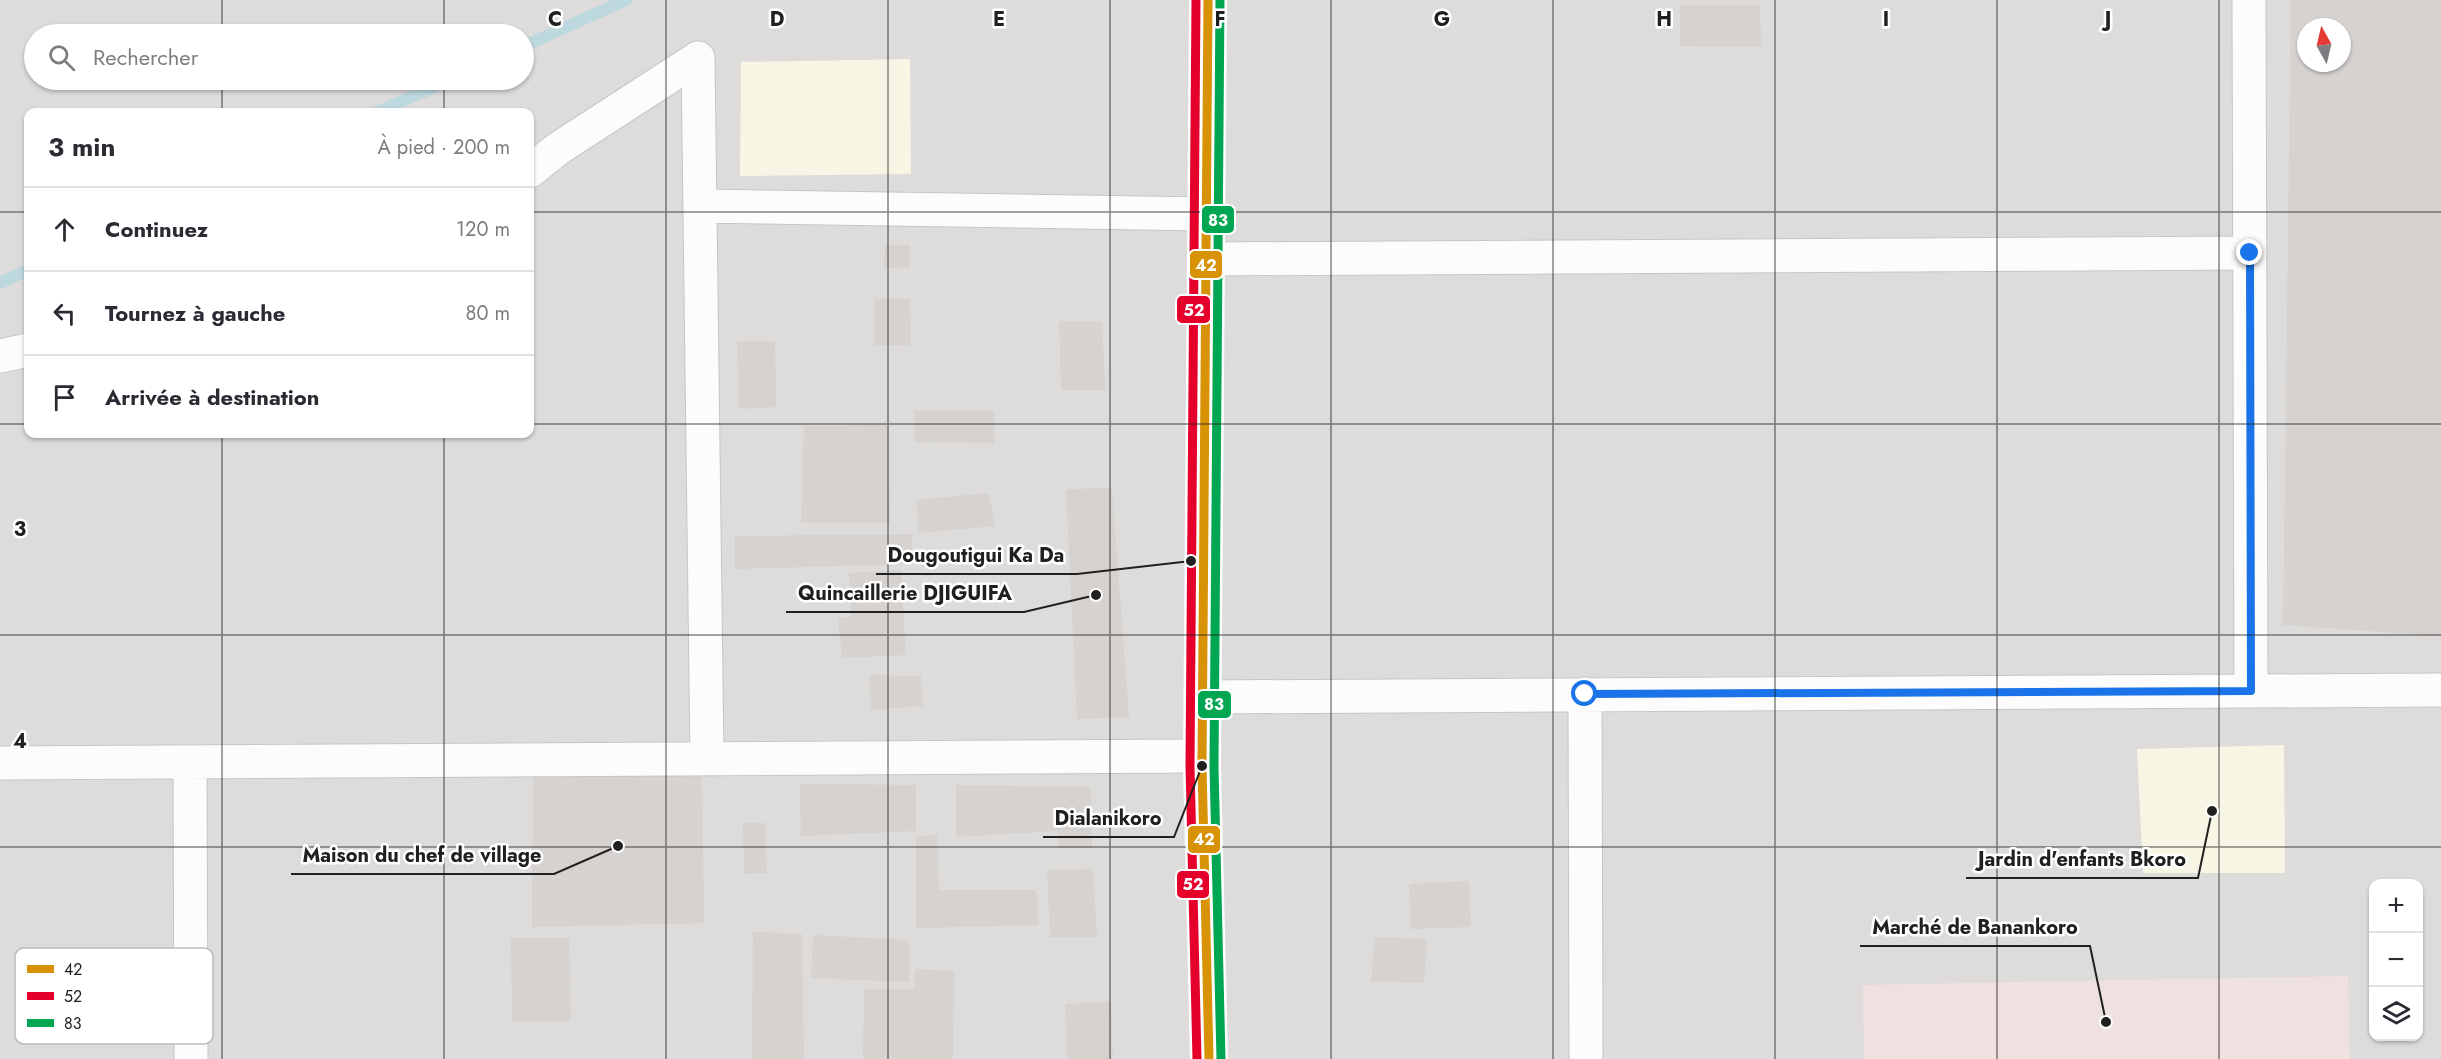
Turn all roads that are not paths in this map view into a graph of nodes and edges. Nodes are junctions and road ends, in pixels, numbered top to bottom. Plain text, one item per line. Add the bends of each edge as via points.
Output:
1 (1208, 0) edge
2 (2249, 0) edge
3 (534, 168) edge
4 (700, 206) junction
5 (1206, 214) junction
6 (2250, 253) junction
7 (1206, 260) junction
8 (24, 351) edge
9 (0, 356) edge
10 (2441, 690) edge
11 (2251, 691) junction
12 (1585, 694) junction
13 (1204, 697) junction
14 (1203, 756) junction
15 (707, 759) junction
16 (190, 762) junction
17 (0, 763) edge
18 (190, 948) edge
19 (1209, 1059) edge
20 (1586, 1059) edge

1 - 5 highway
2 - 6 street
3 - 4 street via 698,58
4 - 5 street
4 - 15 street
5 - 7 highway
6 - 7 street
6 - 11 street
7 - 13 highway
8 - 9 street
10 - 11 street
11 - 12 street
12 - 13 street
12 - 20 street
13 - 14 highway
14 - 15 street
14 - 19 highway
15 - 16 street
16 - 17 street
16 - 18 street

